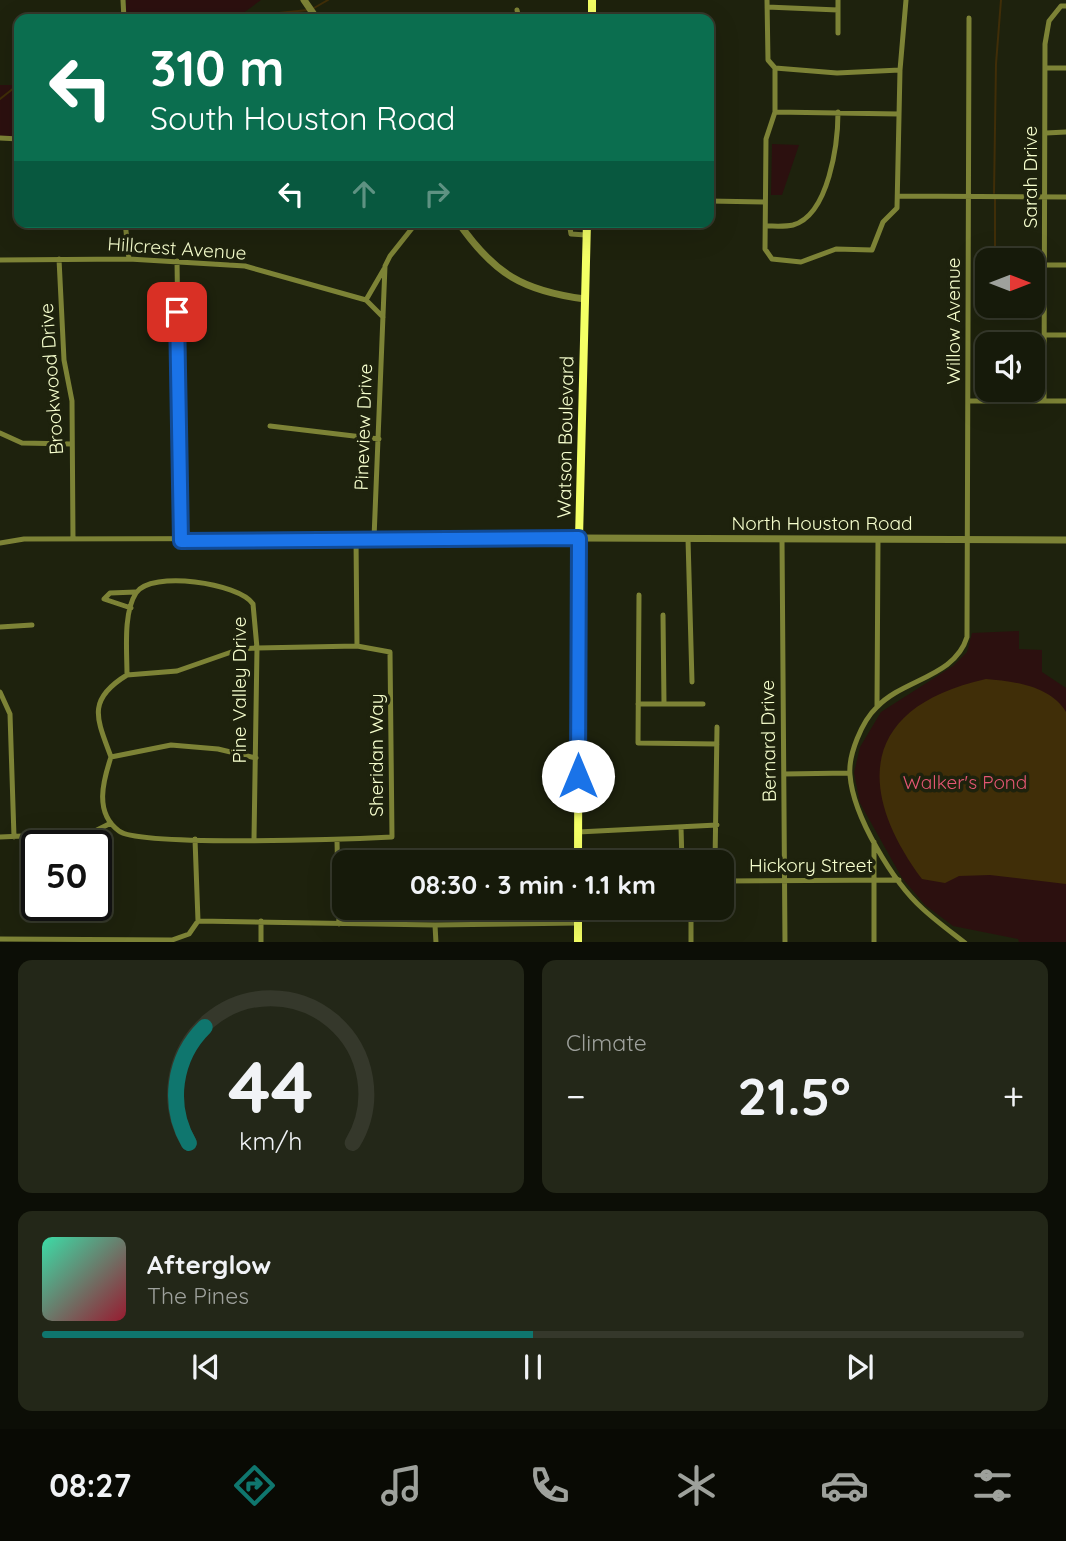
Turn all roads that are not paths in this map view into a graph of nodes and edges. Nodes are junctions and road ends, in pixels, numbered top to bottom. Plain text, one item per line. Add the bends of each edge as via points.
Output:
1 (838, 0) edge
2 (906, 0) edge
3 (767, 4) edge
4 (1066, 6) edge
5 (517, 10) dead end
6 (838, 10) junction
7 (518, 14) edge
8 (969, 18) dead end
9 (838, 33) dead end
10 (775, 68) junction
11 (1046, 68) junction
12 (1066, 68) edge
13 (900, 70) junction
14 (775, 112) junction
15 (838, 112) junction
16 (899, 114) junction
17 (1046, 132) junction
18 (1066, 132) edge
19 (898, 196) junction
20 (969, 197) junction
21 (1046, 197) junction
22 (1066, 197) edge
23 (714, 201) edge
24 (764, 202) junction
25 (765, 226) junction
26 (126, 228) edge
27 (412, 228) edge
28 (463, 228) edge
29 (570, 228) edge
30 (587, 228) edge
31 (586, 235) junction
32 (59, 258) junction
33 (129, 259) junction
34 (0, 260) edge
35 (177, 261) junction
36 (1045, 265) joint
37 (1066, 265) edge
38 (385, 266) junction
39 (585, 299) junction
40 (366, 300) junction
41 (383, 317) junction
42 (1045, 335) edge
43 (1066, 335) edge
44 (968, 401) junction
45 (975, 401) edge
46 (1045, 401) edge
47 (1066, 401) edge
48 (270, 426) dead end
49 (0, 433) edge
50 (379, 439) junction
51 (72, 444) junction
52 (356, 538) junction
53 (374, 538) junction
54 (579, 538) junction
55 (688, 538) junction
56 (73, 539) junction
57 (782, 539) junction
58 (878, 539) junction
59 (968, 539) junction
60 (1066, 540) edge
61 (181, 541) junction
62 (0, 543) edge
63 (136, 592) junction
64 (639, 595) dead end
65 (131, 608) junction
66 (663, 615) dead end
67 (32, 625) dead end
68 (0, 628) edge
69 (357, 646) junction
70 (257, 648) junction
71 (127, 675) junction
72 (692, 682) dead end
73 (0, 691) edge
74 (638, 704) junction
75 (664, 704) junction
76 (703, 704) dead end
77 (877, 706) junction
78 (717, 727) dead end
79 (717, 744) junction
80 (111, 757) junction
81 (256, 758) junction
82 (849, 773) junction
83 (784, 774) junction
84 (111, 823) junction
85 (717, 825) junction
86 (681, 827) junction
87 (578, 832) junction
88 (0, 837) edge
89 (14, 837) junction
90 (195, 839) junction
91 (254, 839) junction
92 (337, 841) junction
93 (874, 842) junction
94 (578, 850) edge
95 (682, 850) edge
96 (716, 850) edge
97 (899, 880) junction
98 (734, 881) edge
99 (874, 881) junction
100 (786, 882) junction
101 (691, 920) edge
102 (198, 921) junction
103 (261, 921) junction
104 (578, 923) joint
105 (339, 924) junction
106 (435, 925) junction
107 (0, 939) edge
108 (15, 941) edge
109 (126, 942) edge
110 (261, 942) edge
111 (436, 942) edge
112 (578, 942) edge
113 (691, 942) edge
114 (785, 942) edge
115 (874, 942) edge
116 (964, 942) edge

1 - 6 street
2 - 13 street
3 - 6 street
3 - 10 street via 768,56
4 - 11 street, Sarah Drive via 1049,21
5 - 7 street
6 - 9 street
8 - 20 street, Willow Avenue
10 - 13 street via 837,73
10 - 14 street
11 - 12 street
11 - 17 street, Sarah Drive
13 - 16 street
14 - 15 street
14 - 24 street via 767,130
15 - 16 street
15 - 25 street via 835,159 816,205 794,225
16 - 19 street
17 - 18 street
17 - 21 street, Sarah Drive
19 - 20 street
19 - 25 street via 897,208 883,222 872,250 846,248 801,262 778,261 765,249
20 - 21 street
20 - 44 street, Willow Avenue
21 - 22 street
21 - 36 street, Sarah Drive
23 - 24 street
24 - 25 street
26 - 33 street
27 - 38 street
28 - 39 street via 489,261 513,279 551,295
29 - 31 street via 571,234
30 - 31 main road, Watson Boulevard
31 - 39 main road, Watson Boulevard
32 - 33 street, Hillcrest Avenue
32 - 34 street, Hillcrest Avenue
32 - 51 street, Brookwood Drive
33 - 35 street, Hillcrest Avenue
35 - 40 street, Hillcrest Avenue via 245,266
35 - 61 street
36 - 37 street
38 - 40 street
38 - 41 street, Pineview Drive
39 - 54 main road, Watson Boulevard
40 - 41 street, Hillcrest Avenue
41 - 50 street, Pineview Drive
42 - 43 street
44 - 45 street
44 - 59 street, Willow Avenue
46 - 47 street
48 - 50 street
49 - 51 street via 22,443
50 - 53 street, Pineview Drive
51 - 56 street, Brookwood Drive
52 - 53 street
52 - 61 street
52 - 69 street
53 - 54 street
54 - 55 street, North Houston Road
54 - 87 main road, Watson Boulevard
55 - 57 street, North Houston Road
55 - 72 street
56 - 61 street
56 - 62 street
57 - 58 street, North Houston Road
57 - 83 street, Bernard Drive
58 - 59 street, North Houston Road
58 - 77 street
59 - 60 street, North Houston Road
59 - 77 street, Willow Avenue via 968,624 962,652
63 - 65 street
63 - 65 street, Pine Valley Drive via 110,593 104,599
63 - 70 street, Pine Valley Drive via 145,585 174,581 223,586 242,593 256,611
64 - 74 street
65 - 71 street
66 - 75 street
67 - 68 street
69 - 70 street, Sheridan Way
69 - 92 street, Sheridan Way via 386,649 392,657 392,837
70 - 71 street, Sheridan Way via 240,649 177,671
70 - 81 street, Pine Valley Drive
71 - 80 street via 103,695 97,708
73 - 89 street via 10,714
74 - 75 street
74 - 79 street via 638,743
75 - 76 street
77 - 82 street via 855,747
78 - 79 street
79 - 85 street
80 - 81 street via 171,746 218,749
80 - 84 street via 102,793
81 - 91 street, Pine Valley Drive
82 - 83 street
82 - 93 street via 857,806
83 - 100 street, Bernard Drive
84 - 89 street via 91,833
84 - 90 street via 134,837
85 - 86 street
85 - 96 street
86 - 87 street
86 - 95 street
87 - 94 main road, Watson Boulevard
88 - 89 street
90 - 91 street
90 - 102 street
91 - 92 street
92 - 105 street
93 - 97 street
93 - 99 street
97 - 99 street, Hickory Street
97 - 116 street via 922,908
98 - 100 street, Hickory Street
99 - 100 street, Hickory Street
99 - 115 street
100 - 114 street, Bernard Drive
101 - 113 street
102 - 103 street
102 - 109 street via 180,938
103 - 105 street
103 - 110 street
104 - 106 street
104 - 112 main road
105 - 106 street
106 - 111 street
107 - 108 street
108 - 109 street

